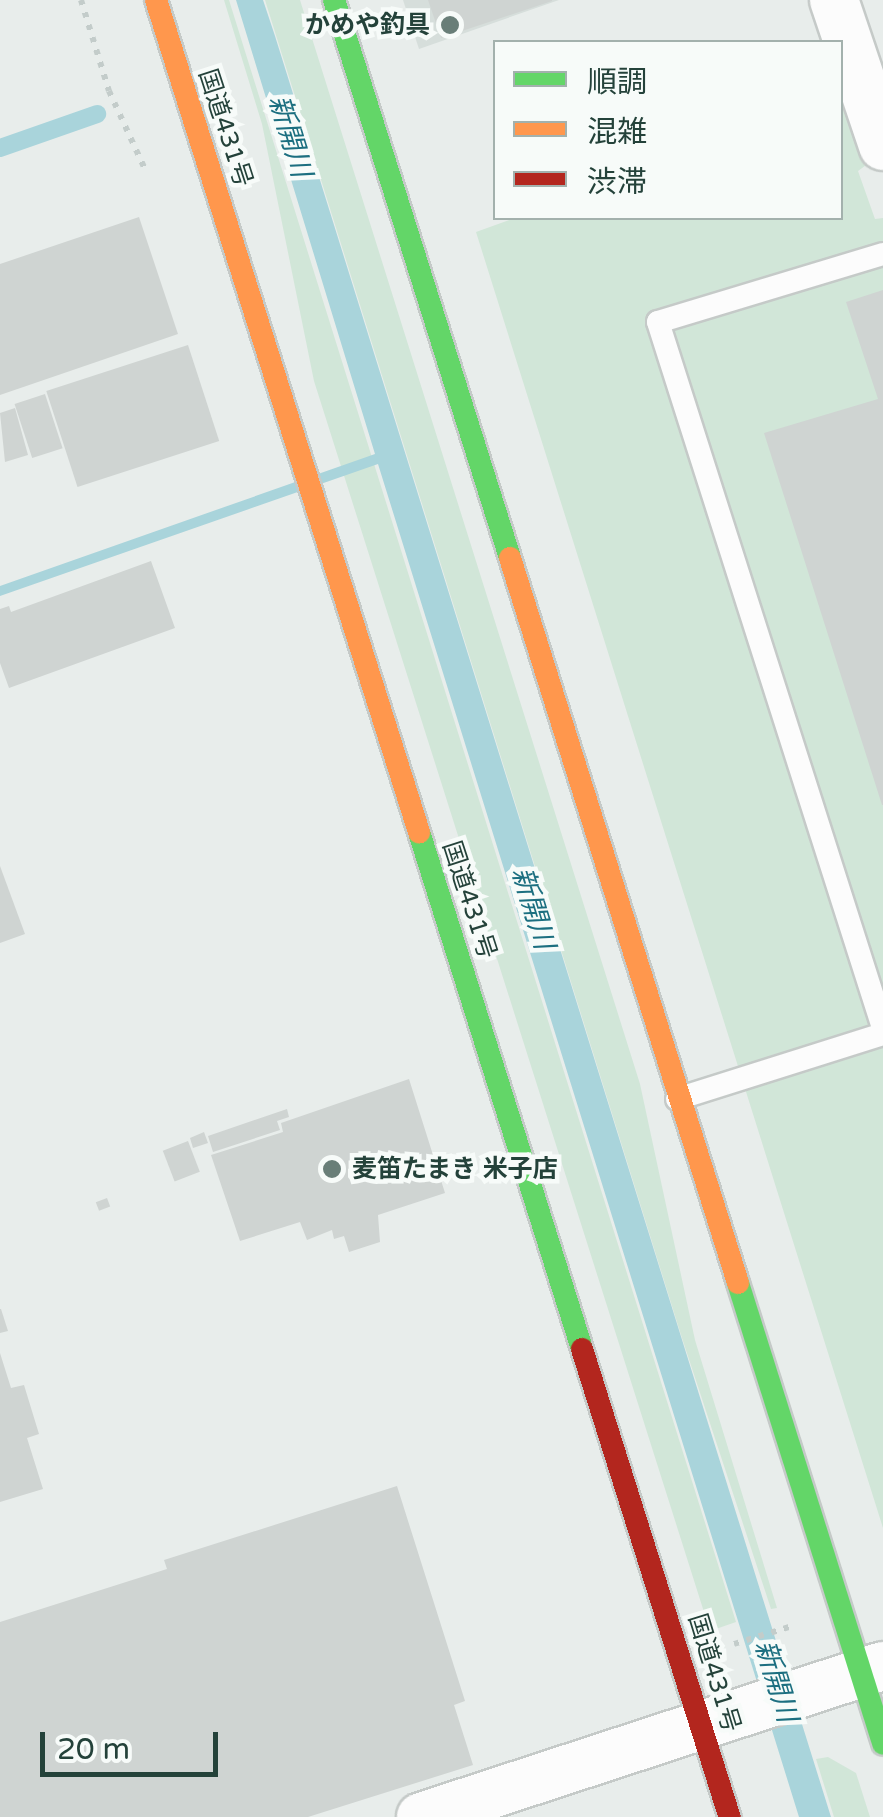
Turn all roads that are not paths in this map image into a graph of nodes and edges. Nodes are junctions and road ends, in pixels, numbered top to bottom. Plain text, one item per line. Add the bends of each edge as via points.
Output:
1 (156, 0) edge
2 (334, 0) edge
3 (834, 0) edge
4 (883, 146) edge
5 (883, 254) edge
6 (883, 1031) edge
7 (678, 1099) junction
8 (862, 1673) edge
9 (711, 1721) junction
10 (883, 1744) edge
11 (420, 1817) edge
12 (730, 1817) edge

1 - 9 highway, 国道431号
2 - 7 highway
3 - 4 street
5 - 6 lane via 658,322
6 - 7 lane
7 - 8 highway
8 - 9 street
8 - 10 highway
9 - 11 street
9 - 12 highway, 国道431号

